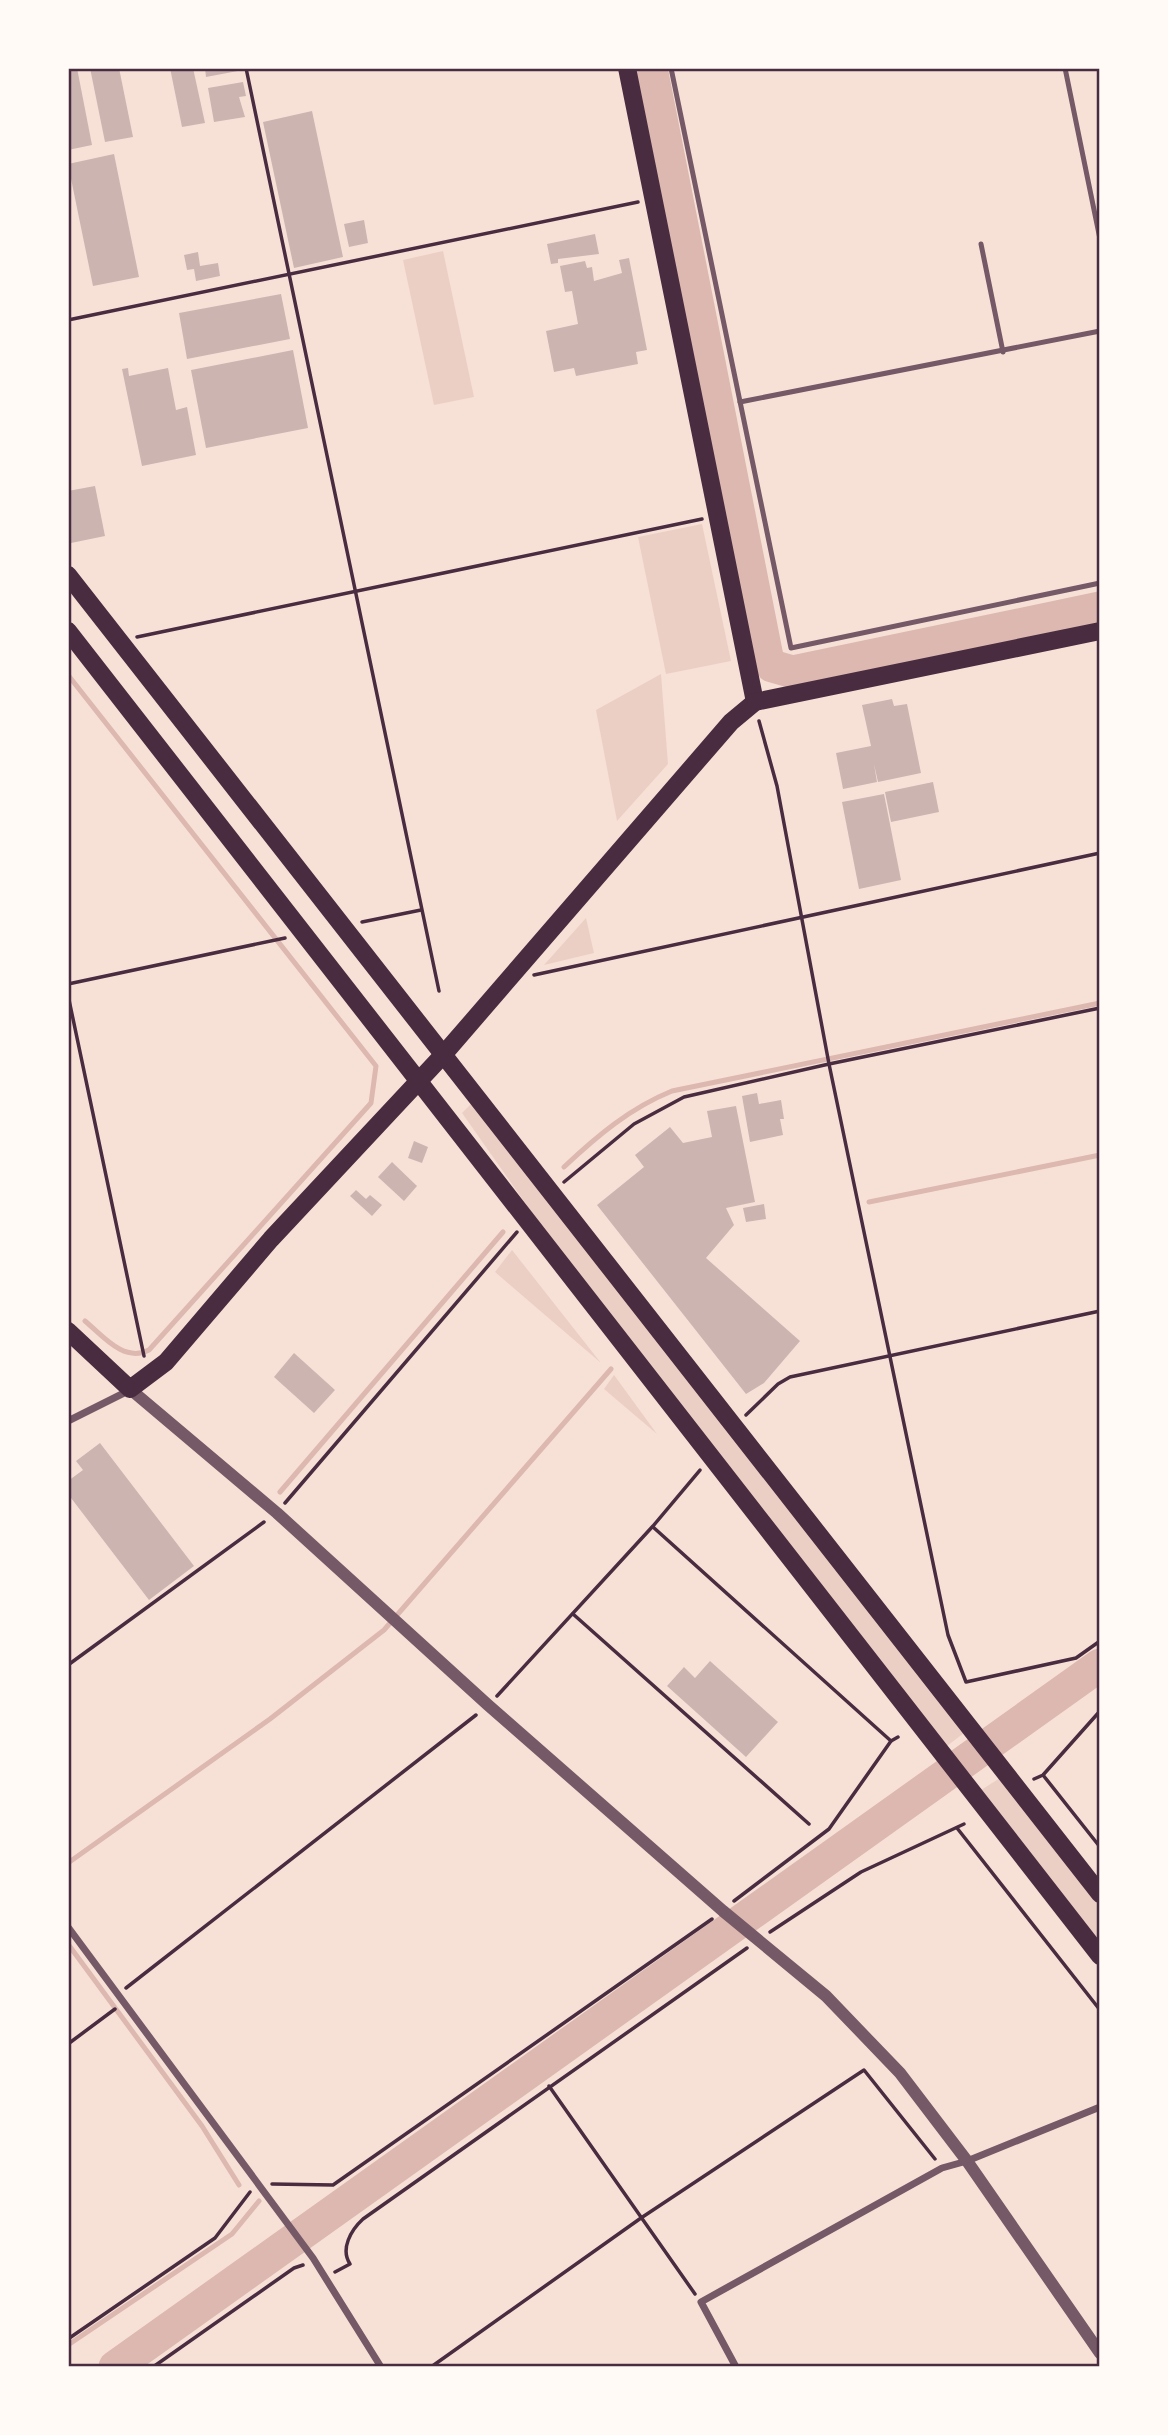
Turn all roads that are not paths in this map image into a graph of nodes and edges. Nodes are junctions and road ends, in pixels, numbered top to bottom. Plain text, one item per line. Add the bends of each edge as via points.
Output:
1 (628, 68) edge
2 (671, 68) edge
3 (1065, 68) edge
4 (1100, 239) edge
5 (981, 244) dead end
6 (1100, 331) edge
7 (1003, 352) junction
8 (740, 402) junction
9 (68, 575) edge
10 (1100, 583) edge
11 (68, 631) edge
12 (1100, 631) edge
13 (755, 702) junction
14 (443, 1055) junction
15 (418, 1083) junction
16 (68, 1331) edge
17 (130, 1389) junction
18 (68, 1421) edge
19 (1100, 1894) edge
20 (68, 1927) edge
21 (1100, 1956) edge
22 (1100, 2107) edge
23 (967, 2161) junction
24 (1100, 2353) edge
25 (381, 2367) edge
26 (736, 2367) edge

1 - 13 main road
2 - 8 lane
3 - 4 lane
5 - 7 lane
6 - 7 lane
7 - 8 lane
8 - 10 lane via 791,648
9 - 14 main road
11 - 15 main road
12 - 13 main road
13 - 14 main road via 731,722
14 - 15 main road
14 - 19 main road
15 - 17 main road via 271,1239 166,1362
15 - 21 main road
16 - 17 main road
17 - 18 street
17 - 23 street via 277,1513 723,1911 827,1996 900,2073
20 - 25 street via 311,2255
22 - 23 street
23 - 24 street
23 - 26 street via 942,2168 701,2302

